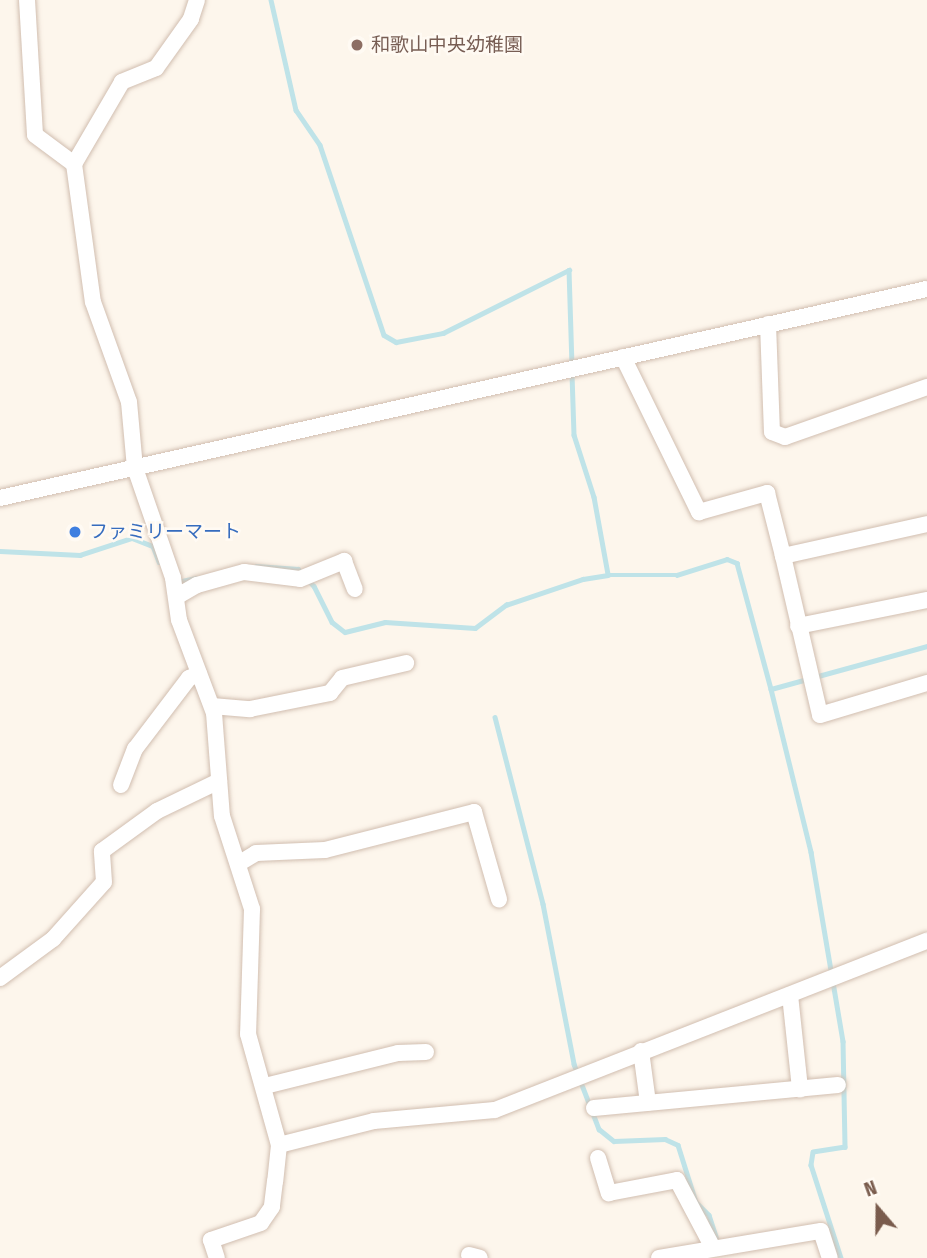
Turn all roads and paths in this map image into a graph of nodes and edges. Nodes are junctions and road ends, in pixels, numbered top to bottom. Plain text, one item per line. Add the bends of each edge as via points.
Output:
1 (27, 0) edge
2 (197, 0) edge
3 (75, 164) junction
4 (927, 289) edge
5 (768, 324) junction
6 (623, 357) junction
7 (927, 387) edge
8 (135, 468) junction
9 (0, 498) edge
10 (927, 524) edge
11 (783, 556) junction
12 (174, 588) junction
13 (355, 589) dead end
14 (927, 600) edge
15 (798, 626) junction
16 (406, 663) dead end
17 (199, 674) junction
18 (927, 683) edge
19 (212, 706) junction
20 (219, 781) junction
21 (121, 785) dead end
22 (238, 864) junction
23 (499, 899) dead end
24 (927, 941) edge
25 (0, 978) edge
26 (790, 995) junction
27 (641, 1051) junction
28 (426, 1052) dead end
29 (838, 1085) dead end
30 (265, 1086) junction
31 (800, 1088) junction
32 (648, 1103) junction
33 (594, 1108) dead end
34 (279, 1145) junction
35 (598, 1158) dead end
36 (720, 1251) edge
37 (216, 1258) edge
38 (659, 1258) edge
39 (830, 1258) edge

1 - 3 street via 35,135
2 - 3 street via 191,19 156,68 122,82
3 - 8 street via 93,302 129,402
4 - 5 street
5 - 6 street
5 - 7 street via 772,432 785,437
6 - 8 street
6 - 11 street via 699,512 767,493
8 - 9 street
8 - 12 street
10 - 11 street
11 - 15 street
12 - 13 street via 244,572 300,579 344,561
12 - 17 street via 178,620
14 - 15 street
15 - 18 street via 820,715
16 - 19 street via 342,678 330,693 250,709
17 - 19 street
17 - 21 street via 189,678 135,749
19 - 20 street
20 - 22 street via 222,816
20 - 25 street via 158,811 102,851 104,882 53,939
22 - 23 street via 256,853 325,850 474,812
22 - 30 street via 252,909 248,1034
24 - 26 street
26 - 27 street
26 - 31 street
27 - 32 street
27 - 34 street via 495,1110 374,1121
28 - 30 street via 398,1053
29 - 31 street
30 - 34 street
31 - 32 street
32 - 33 street
34 - 37 street via 272,1207 261,1223 211,1240
35 - 36 street via 609,1193 677,1180
36 - 38 street
36 - 39 street via 821,1231

